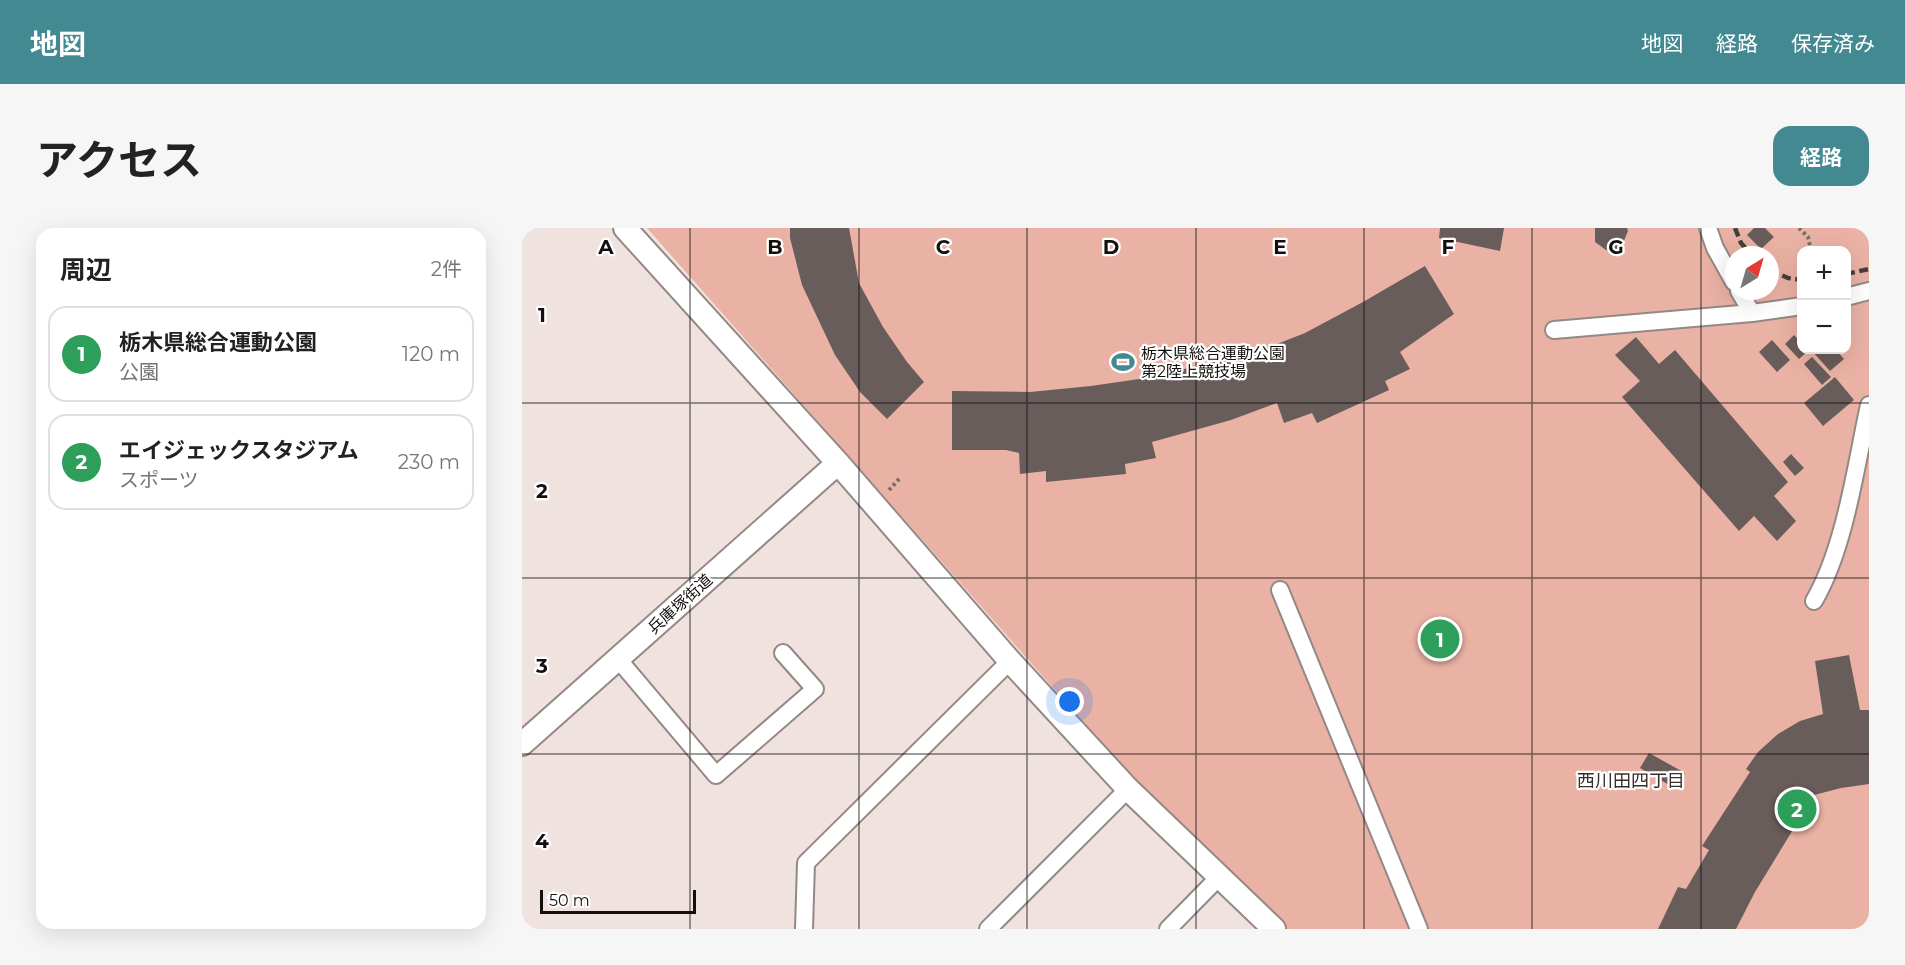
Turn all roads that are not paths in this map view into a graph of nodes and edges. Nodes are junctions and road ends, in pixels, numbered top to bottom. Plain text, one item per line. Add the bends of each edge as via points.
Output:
1 (625, 228) edge
2 (1708, 228) edge
3 (1725, 266) edge
4 (1869, 291) edge
5 (1851, 296) edge
6 (1744, 300) edge
7 (1797, 307) edge
8 (1752, 313) junction
9 (1554, 330) dead end
10 (1869, 405) edge
11 (838, 463) junction
12 (1280, 590) dead end
13 (1814, 601) dead end
14 (783, 653) dead end
15 (618, 658) junction
16 (1010, 661) junction
17 (522, 744) edge
18 (1128, 789) junction
19 (1220, 876) junction
20 (804, 929) edge
21 (988, 929) edge
22 (1168, 929) edge
23 (1274, 929) edge
24 (1419, 929) edge

1 - 11 street
2 - 3 street
4 - 5 street
6 - 8 street
7 - 8 street
8 - 9 street
10 - 13 street via 1834,555
11 - 15 street, 兵庫塚街道
11 - 16 street
12 - 24 street
14 - 15 street via 814,689 716,776
15 - 17 street, 兵庫塚街道
16 - 18 street
16 - 20 street via 806,863
18 - 19 street
18 - 21 street
19 - 22 street
19 - 23 street

